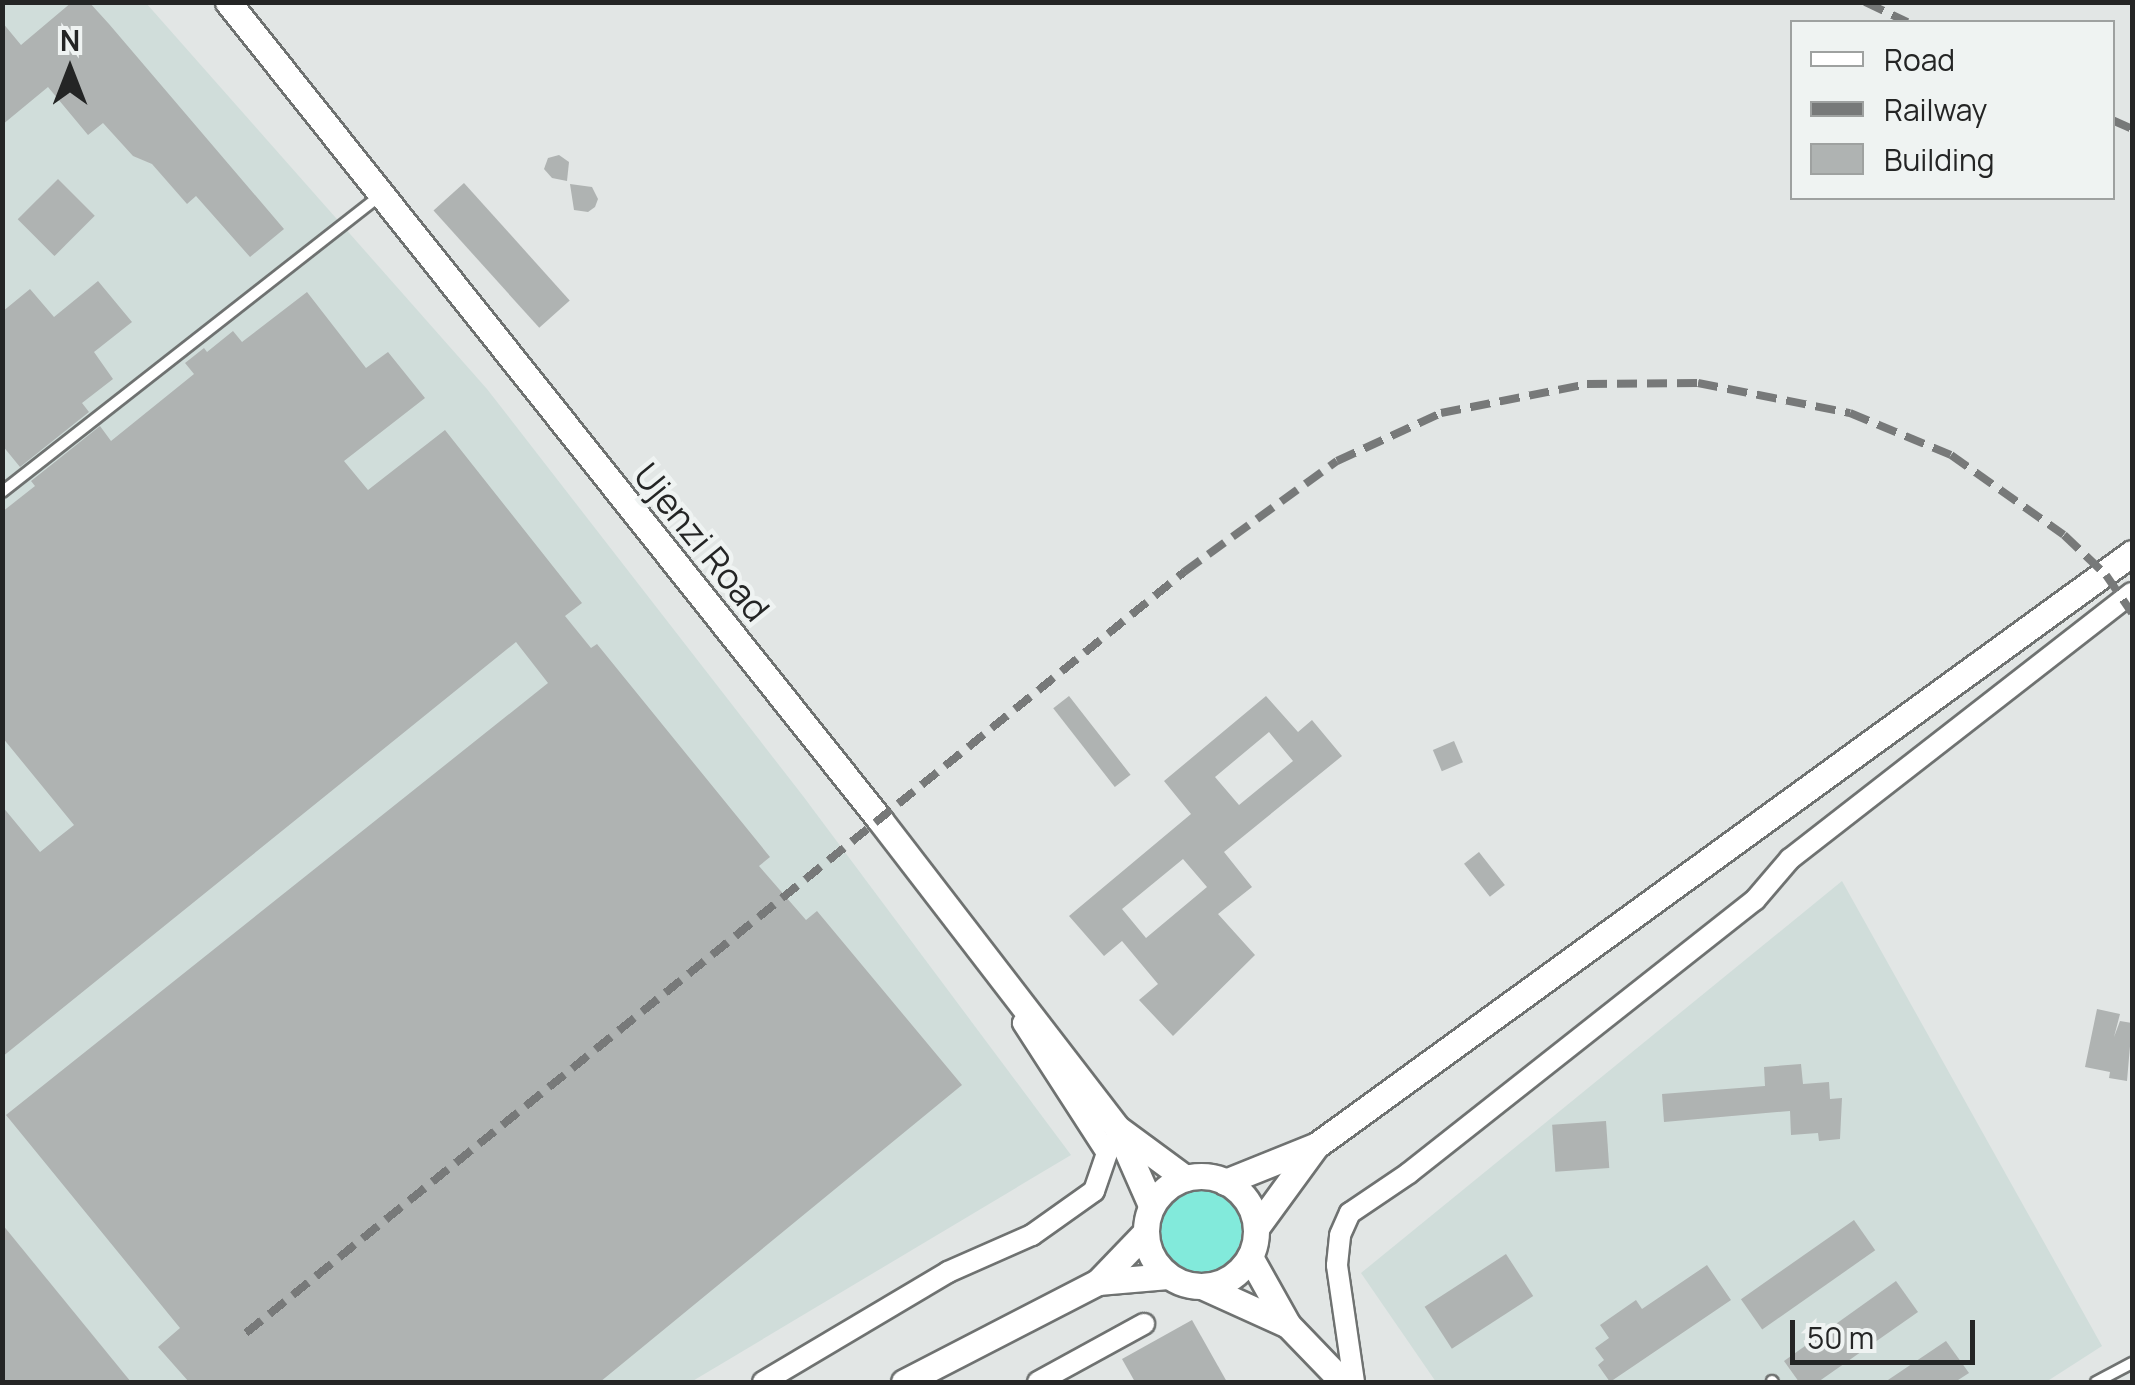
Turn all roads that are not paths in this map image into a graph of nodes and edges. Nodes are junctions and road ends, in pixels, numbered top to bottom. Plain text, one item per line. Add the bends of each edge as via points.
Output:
1 (228, 2) edge
2 (380, 195) junction
3 (2, 492) edge
4 (2128, 564) edge
5 (2132, 593) edge
6 (963, 928) junction
7 (1117, 1128) junction
8 (1317, 1145) junction
9 (1185, 1178) junction
10 (1225, 1182) junction
11 (1152, 1205) junction
12 (1256, 1228) junction
13 (1145, 1233) junction
14 (1250, 1256) junction
15 (1168, 1276) junction
16 (1098, 1282) junction
17 (1202, 1286) junction
18 (1144, 1324) dead end
19 (1288, 1325) junction
20 (2132, 1363) edge
21 (763, 1382) edge
22 (904, 1382) edge
23 (1038, 1382) edge
24 (1343, 1382) edge
25 (1354, 1382) edge
26 (2096, 1382) edge

1 - 2 street, Ujenzi Road
2 - 3 lane
2 - 6 street, Ujenzi Road
4 - 8 street
5 - 25 street via 1790,858 1756,900 1350,1213 1337,1265
6 - 7 street, Ujenzi Road
6 - 21 street via 1107,1153 1094,1191 1032,1234 948,1272
7 - 9 street
7 - 11 street
8 - 10 street
8 - 12 street
9 - 10 street
9 - 11 street
10 - 12 street via 1247,1201
11 - 13 street
12 - 14 street
13 - 15 street
13 - 16 street
14 - 17 street via 1230,1278
14 - 19 street
15 - 16 street
15 - 17 street
16 - 22 street
17 - 19 street
18 - 23 street
19 - 24 street
20 - 26 lane

